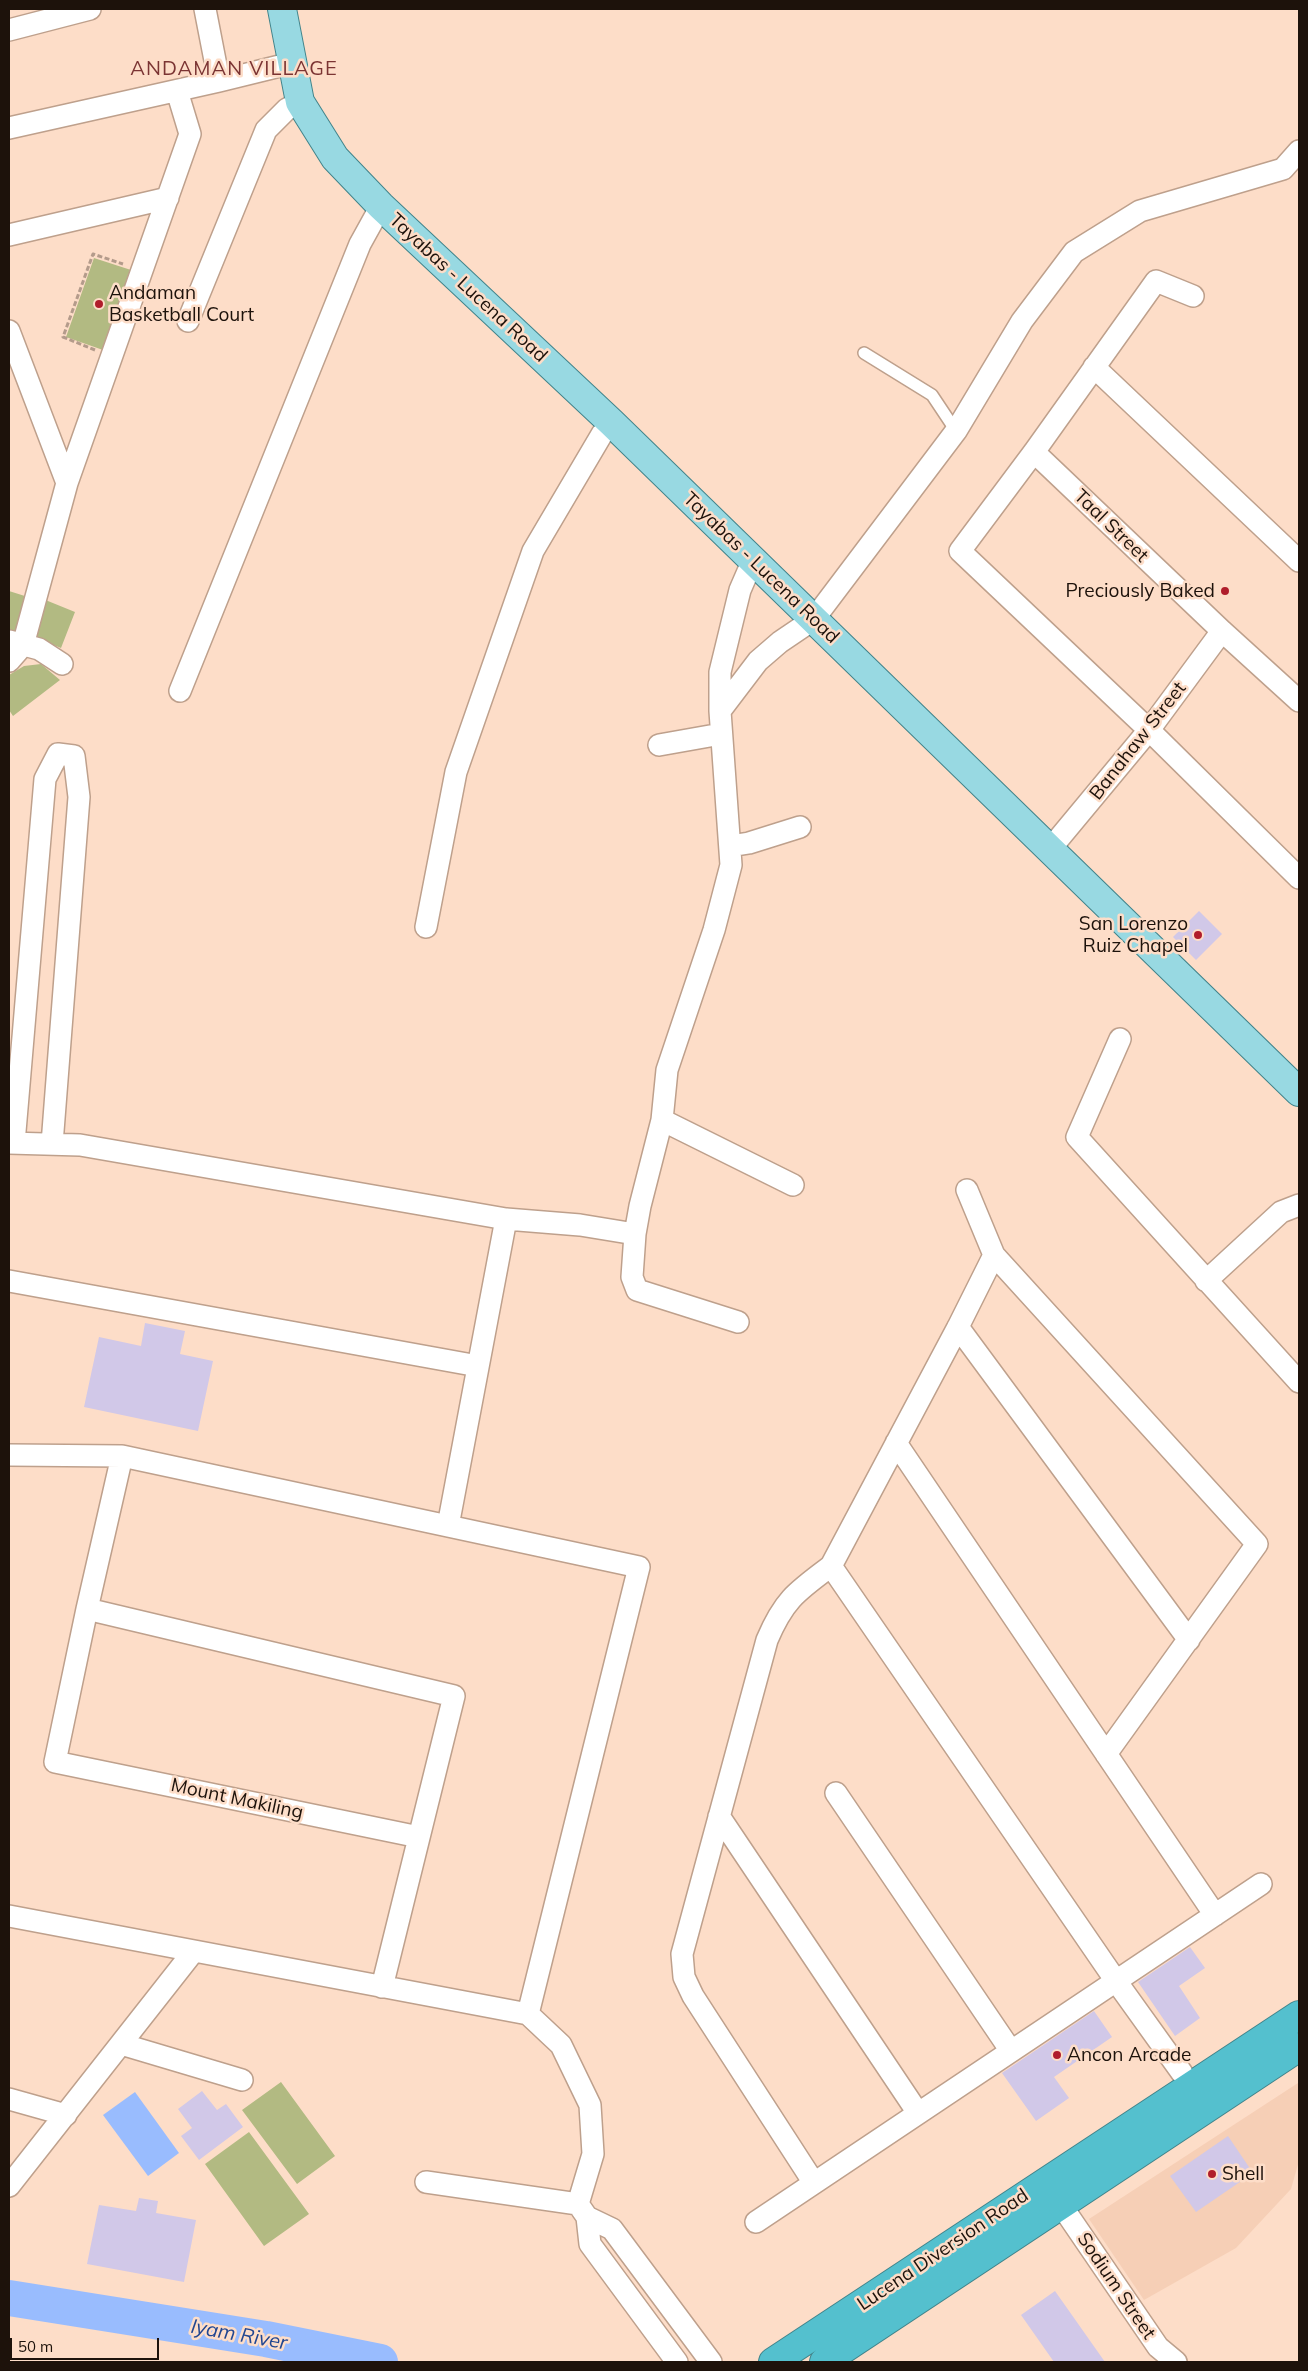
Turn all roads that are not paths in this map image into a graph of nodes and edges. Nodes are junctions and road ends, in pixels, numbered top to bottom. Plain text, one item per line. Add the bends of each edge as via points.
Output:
1 (90, 9) edge
2 (204, 9) edge
3 (282, 9) edge
4 (9, 30) edge
5 (292, 63) junction
6 (219, 81) junction
7 (178, 91) junction
8 (300, 102) junction
9 (9, 128) edge
10 (1299, 152) edge
11 (168, 198) junction
12 (381, 206) junction
13 (9, 235) edge
14 (1193, 296) dead end
15 (188, 320) dead end
16 (10, 341) edge
17 (864, 353) dead end
18 (1094, 367) junction
19 (612, 423) junction
20 (956, 431) junction
21 (1034, 452) junction
22 (67, 483) junction
23 (753, 560) junction
24 (1299, 561) edge
25 (814, 619) junction
26 (1222, 631) junction
27 (16, 643) edge
28 (9, 661) edge
29 (62, 664) dead end
30 (180, 690) dead end
31 (1299, 701) edge
32 (720, 711) junction
33 (1149, 730) junction
34 (722, 734) junction
35 (659, 745) dead end
36 (800, 828) dead end
37 (730, 846) junction
38 (1050, 848) junction
39 (1299, 878) edge
40 (426, 927) dead end
41 (1120, 1039) dead end
42 (1299, 1092) edge
43 (662, 1120) junction
44 (12, 1143) edge
45 (52, 1144) junction
46 (793, 1185) dead end
47 (967, 1190) dead end
48 (1299, 1205) edge
49 (506, 1219) junction
50 (635, 1234) junction
51 (994, 1255) junction
52 (9, 1281) edge
53 (1206, 1281) junction
54 (738, 1322) dead end
55 (958, 1327) junction
56 (478, 1366) junction
57 (1299, 1382) edge
58 (896, 1443) junction
59 (9, 1455) edge
60 (122, 1456) junction
61 (448, 1526) junction
62 (831, 1566) junction
63 (87, 1609) junction
64 (1188, 1640) junction
65 (1106, 1754) junction
66 (836, 1792) dead end
67 (719, 1816) junction
68 (419, 1837) junction
69 (1260, 1884) dead end
70 (1215, 1915) junction
71 (9, 1916) edge
72 (193, 1952) junction
73 (1116, 1981) junction
74 (382, 1987) junction
75 (1299, 1994) edge
76 (528, 2014) junction
77 (1299, 2015) edge
78 (121, 2044) junction
79 (1299, 2047) edge
80 (1011, 2051) junction
81 (1299, 2068) edge
82 (1182, 2072) junction
83 (242, 2080) dead end
84 (9, 2099) edge
85 (918, 2113) junction
86 (66, 2115) junction
87 (1113, 2137) junction
88 (1129, 2160) junction
89 (426, 2182) dead end
90 (814, 2183) junction
91 (9, 2186) edge
92 (1061, 2205) junction
93 (582, 2210) junction
94 (756, 2222) dead end
95 (677, 2362) edge
96 (711, 2362) edge
97 (773, 2362) edge
98 (824, 2362) edge
99 (1176, 2362) edge

1 - 4 street
2 - 6 street
3 - 5 main road, Tayabas - Lucena Road
5 - 6 street
5 - 8 main road, Tayabas - Lucena Road
6 - 7 street
7 - 9 street
7 - 11 street via 190,134
8 - 12 main road, Tayabas - Lucena Road via 335,158
8 - 15 street via 286,109 266,130
10 - 20 street via 1283,169 1140,211 1074,252 1022,321
11 - 13 street
11 - 22 street
12 - 19 main road, Tayabas - Lucena Road
12 - 30 street via 360,244
14 - 18 street via 1156,281
16 - 22 street
17 - 20 lane via 932,395
18 - 21 street
18 - 24 street
19 - 23 main road, Tayabas - Lucena Road
19 - 40 street via 602,434 533,551 456,772
20 - 25 street
21 - 26 street, Taal Street
21 - 33 street via 960,551
22 - 27 street via 27,624
23 - 25 main road, Tayabas - Lucena Road
23 - 32 street via 740,590 720,672
25 - 32 street via 758,662
25 - 38 main road, Tayabas - Lucena Road
26 - 31 street, Taal Street
26 - 33 street, Banahaw Street
27 - 28 street
27 - 29 street via 39,649
32 - 34 street
33 - 38 street, Banahaw Street
33 - 39 street
34 - 35 street
34 - 37 street
36 - 37 street
37 - 43 street via 731,865 714,930 667,1070
38 - 42 main road, Tayabas - Lucena Road
41 - 53 street via 1077,1137
43 - 46 street
43 - 50 street
44 - 45 street
44 - 45 street via 45,779 58,754 74,756 79,797
45 - 49 street via 80,1145
47 - 51 street
48 - 53 street via 1281,1212
49 - 50 street via 580,1225
49 - 56 street
50 - 54 street via 632,1277 637,1290
51 - 55 street
51 - 64 street via 1257,1544
52 - 56 street
53 - 57 street
55 - 58 street
55 - 64 street
56 - 61 street
58 - 62 street
58 - 65 street
59 - 60 street
60 - 61 street
60 - 63 street
61 - 76 street via 639,1567
62 - 67 street via 796,1592 778,1614 770,1631
62 - 73 street
63 - 68 street via 454,1696
63 - 68 street, Mount Makiling via 55,1762
64 - 65 street
65 - 70 street
66 - 80 street
67 - 85 street
67 - 90 street via 686,1932 682,1954 684,1976 693,1996
68 - 74 street
69 - 70 street
70 - 73 street
71 - 72 street
72 - 74 street
72 - 78 street
73 - 80 street
73 - 82 street
74 - 76 street
75 - 82 highway, Lucena Diversion Road
76 - 93 street via 561,2045 590,2105 593,2154
77 - 87 highway, Lucena Diversion Road
78 - 83 street
78 - 86 street
79 - 88 highway, Lucena Diversion Road
80 - 85 street
81 - 88 highway, Lucena Diversion Road via 1215,2123
82 - 87 highway, Lucena Diversion Road
84 - 86 street
85 - 90 street
86 - 91 street
87 - 97 highway, Lucena Diversion Road
88 - 92 highway, Lucena Diversion Road
89 - 93 street
90 - 94 street
92 - 98 highway, Lucena Diversion Road
92 - 99 street, Sodium Street via 1158,2347
93 - 95 street via 590,2244
93 - 96 street via 612,2229

